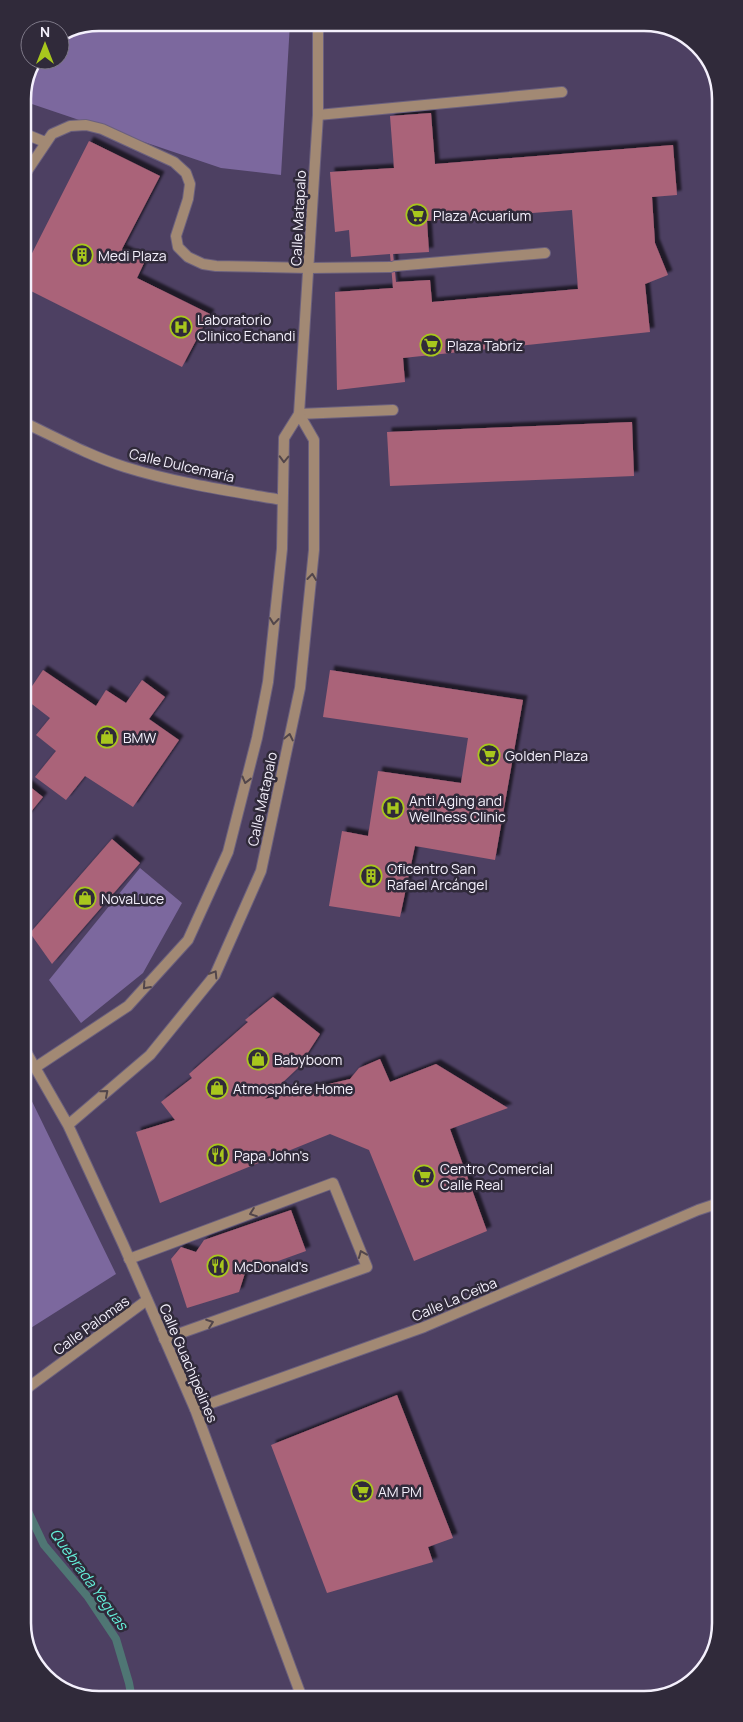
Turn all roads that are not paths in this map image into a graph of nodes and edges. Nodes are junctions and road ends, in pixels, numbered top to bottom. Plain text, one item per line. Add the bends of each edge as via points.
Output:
1 (318, 31) edge
2 (562, 92) dead end
3 (318, 115) junction
4 (31, 136) edge
5 (45, 142) junction
6 (31, 164) edge
7 (545, 253) dead end
8 (309, 268) junction
9 (393, 410) dead end
10 (299, 414) junction
11 (31, 425) edge
12 (282, 500) junction
13 (31, 1059) edge
14 (36, 1067) junction
15 (68, 1125) junction
16 (712, 1205) edge
17 (129, 1259) junction
18 (147, 1300) junction
19 (164, 1339) junction
20 (31, 1385) edge
21 (195, 1409) junction
22 (299, 1691) edge

1 - 3 street, Calle Matapalo
2 - 3 street
3 - 8 street, Calle Matapalo
4 - 5 street
5 - 6 street
5 - 8 street via 52,134 70,126 86,125 102,129 174,162 186,173 190,184 176,236 178,247 203,264
7 - 8 street via 393,266
8 - 10 street, Calle Matapalo
9 - 10 street
10 -> 12 street, Calle Matapalo via 284,438
15 -> 10 street, Calle Matapalo via 150,1055 215,975 261,871 300,688 314,550 314,440
11 - 12 street, Calle Dulcemaría via 124,467
12 -> 14 street, Calle Matapalo via 282,549 268,682 228,852 188,940 128,1006
13 - 14 street, Calle Guachipelines
14 - 15 street, Calle Guachipelines
15 - 17 street, Calle Guachipelines
16 - 21 street, Calle La Ceiba via 424,1327
17 - 18 street, Calle Guachipelines
19 -> 17 street via 367,1267 333,1183
18 - 19 street, Calle Guachipelines
18 - 20 street, Calle Palomas
19 - 21 street, Calle Guachipelines
21 - 22 street, Calle Guachipelines

